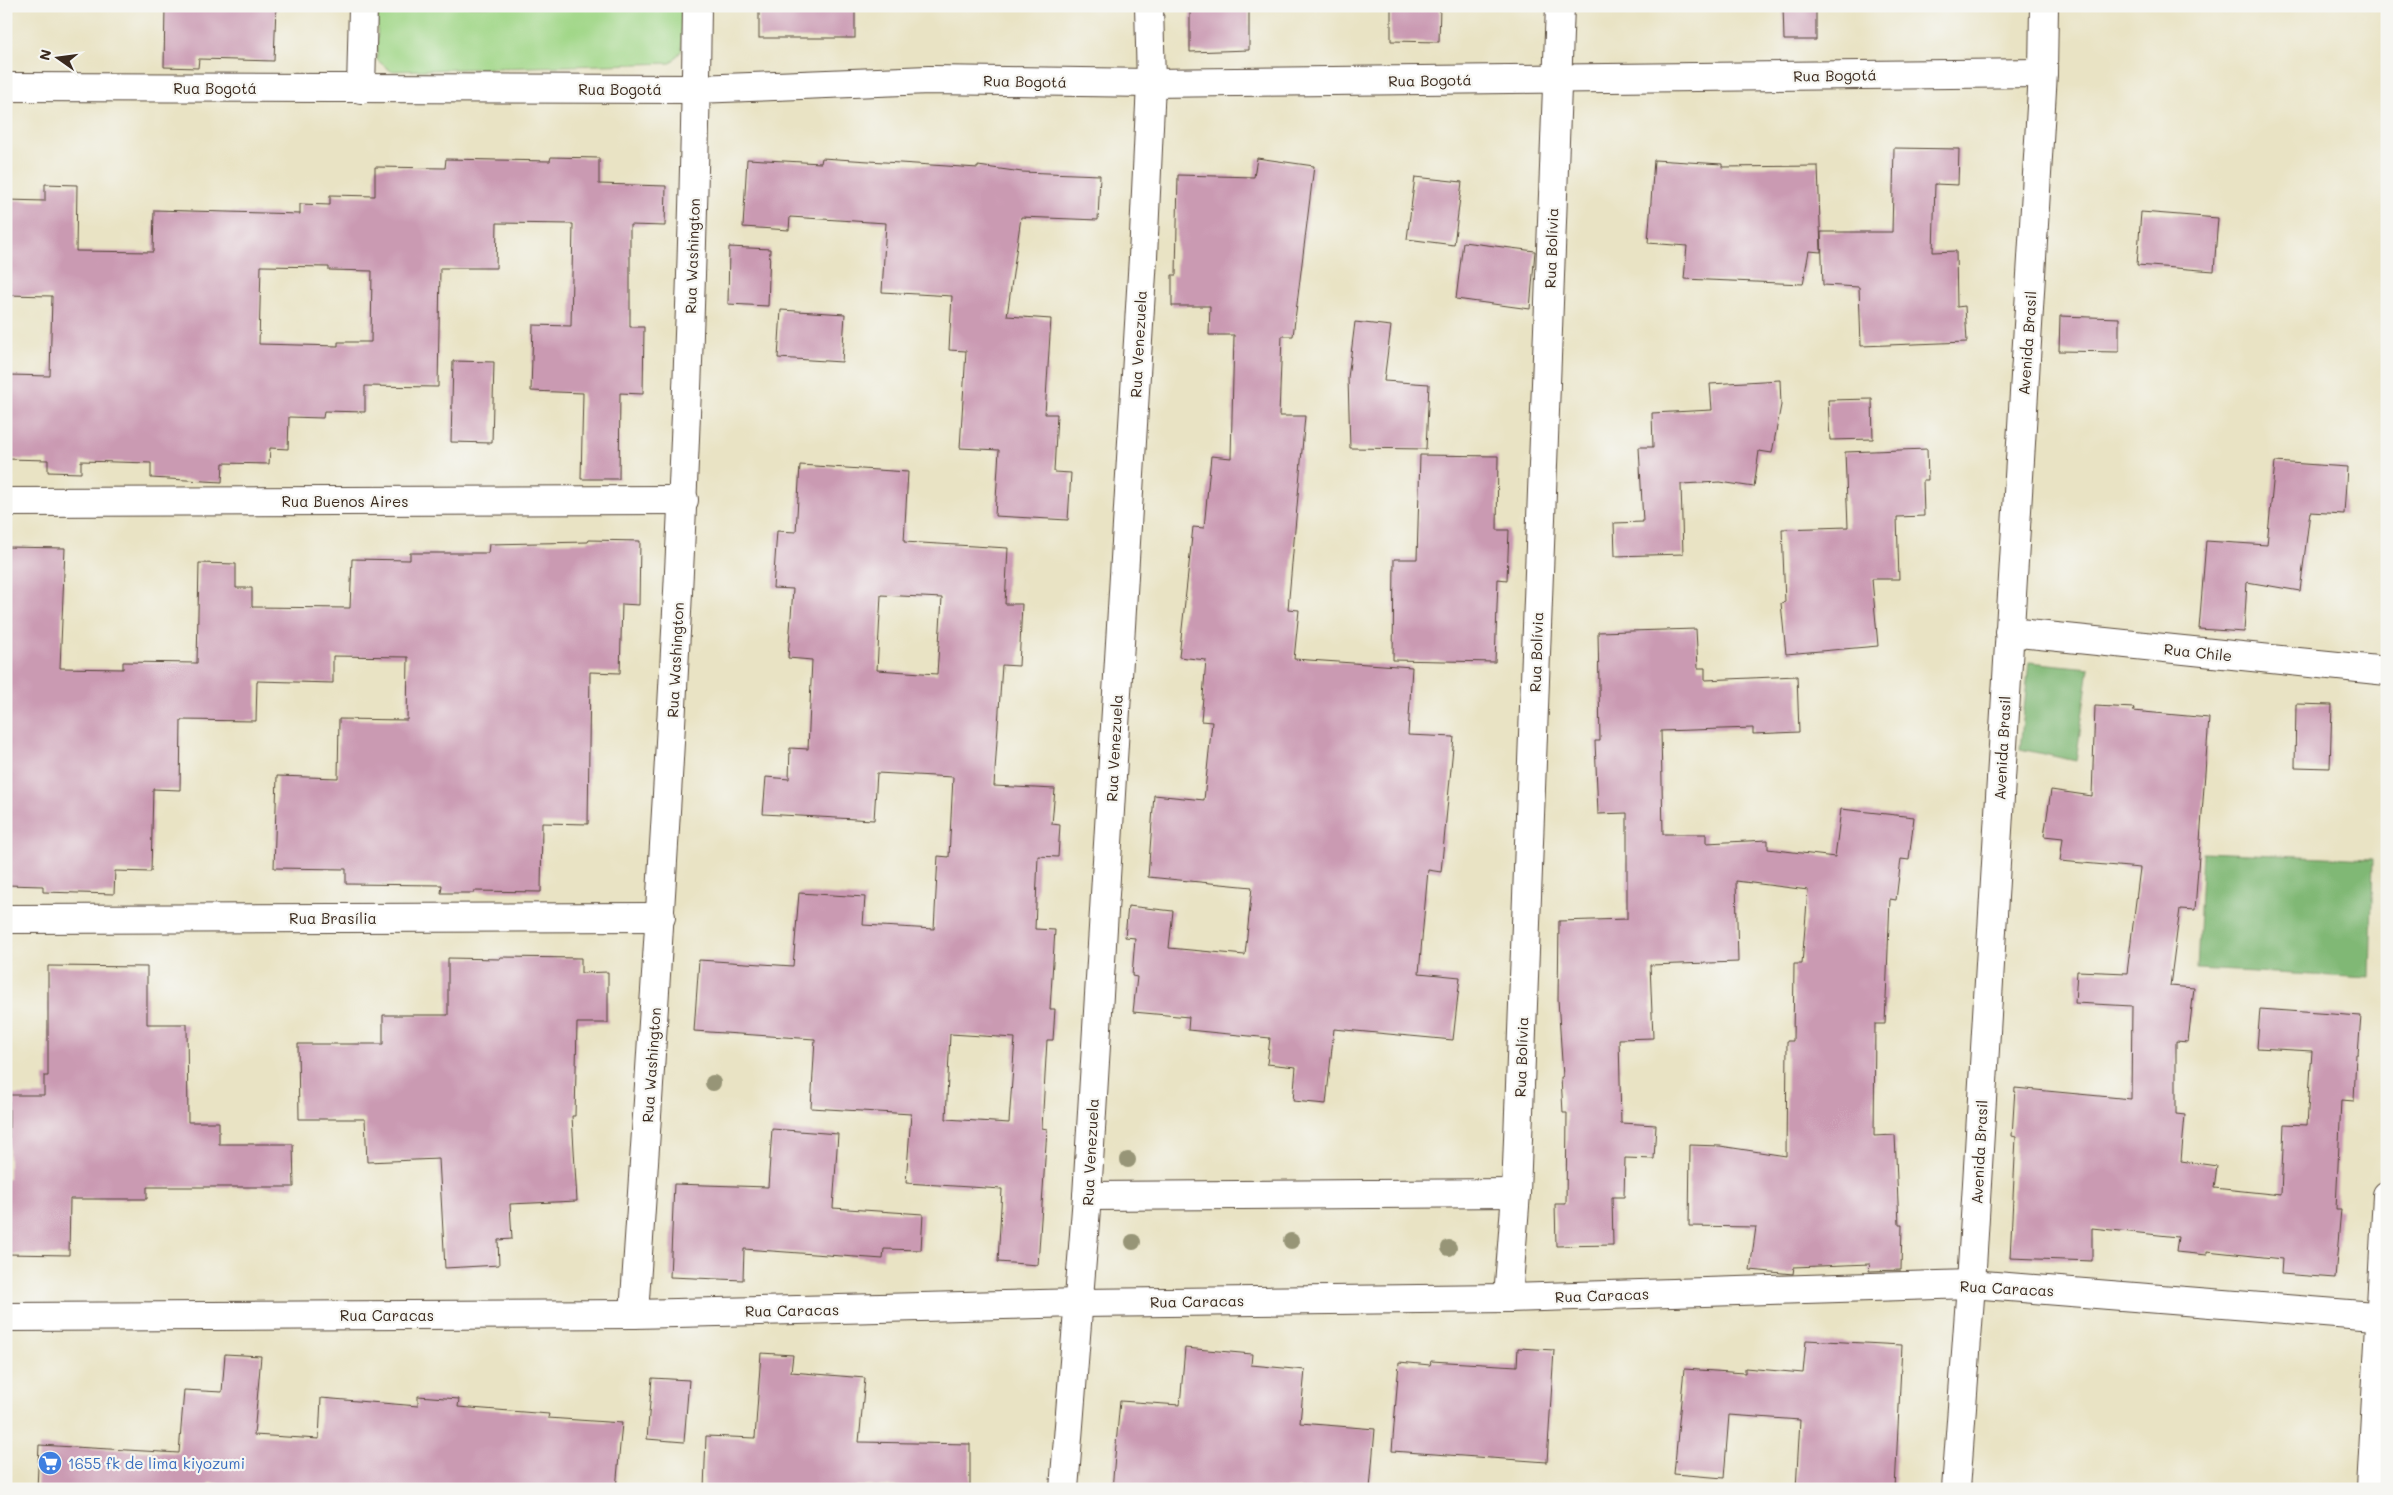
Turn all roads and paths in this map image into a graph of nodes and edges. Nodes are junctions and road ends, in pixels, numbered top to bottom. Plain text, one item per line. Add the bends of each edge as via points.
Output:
1 (363, 6) edge
2 (697, 6) edge
3 (1149, 6) edge
4 (1560, 6) edge
5 (2044, 6) edge
6 (2043, 73) junction
7 (1558, 78) junction
8 (1151, 83) junction
9 (6, 87) edge
10 (361, 89) junction
11 (696, 89) junction
12 (684, 500) junction
13 (6, 502) edge
14 (2009, 632) junction
15 (2387, 671) edge
16 (661, 917) junction
17 (6, 919) edge
18 (1516, 1193) junction
19 (2387, 1195) edge
20 (1087, 1196) junction
21 (1971, 1284) junction
22 (1508, 1298) junction
23 (1080, 1303) junction
24 (634, 1314) junction
25 (2384, 1316) edge
26 (6, 1317) edge
27 (1064, 1489) edge
28 (1956, 1489) edge
29 (2370, 1489) edge

1 - 10 street
2 - 11 street, Rua Washington
3 - 8 street, Rua Venezuela
4 - 7 street, Rua Bolívia
5 - 6 street, Avenida Brasil
6 - 7 street, Rua Bogotá
6 - 14 street, Avenida Brasil
7 - 8 street, Rua Bogotá
7 - 18 street, Rua Bolívia
8 - 11 street, Rua Bogotá via 929,80
8 - 20 street, Rua Venezuela
9 - 10 street, Rua Bogotá
10 - 11 street, Rua Bogotá
11 - 12 street, Rua Washington
12 - 13 street, Rua Buenos Aires
12 - 16 street, Rua Washington
14 - 15 street, Rua Chile
14 - 21 street, Avenida Brasil
16 - 17 street, Rua Brasília
16 - 24 street, Rua Washington
18 - 20 street
18 - 22 street, Rua Bolívia
19 - 25 street
20 - 23 street, Rua Venezuela
21 - 22 street, Rua Caracas
21 - 25 street, Rua Caracas
21 - 28 street, Avenida Brasil
22 - 23 street, Rua Caracas
23 - 24 street, Rua Caracas
23 - 27 street, Rua Venezuela
24 - 26 street, Rua Caracas
25 - 29 street

